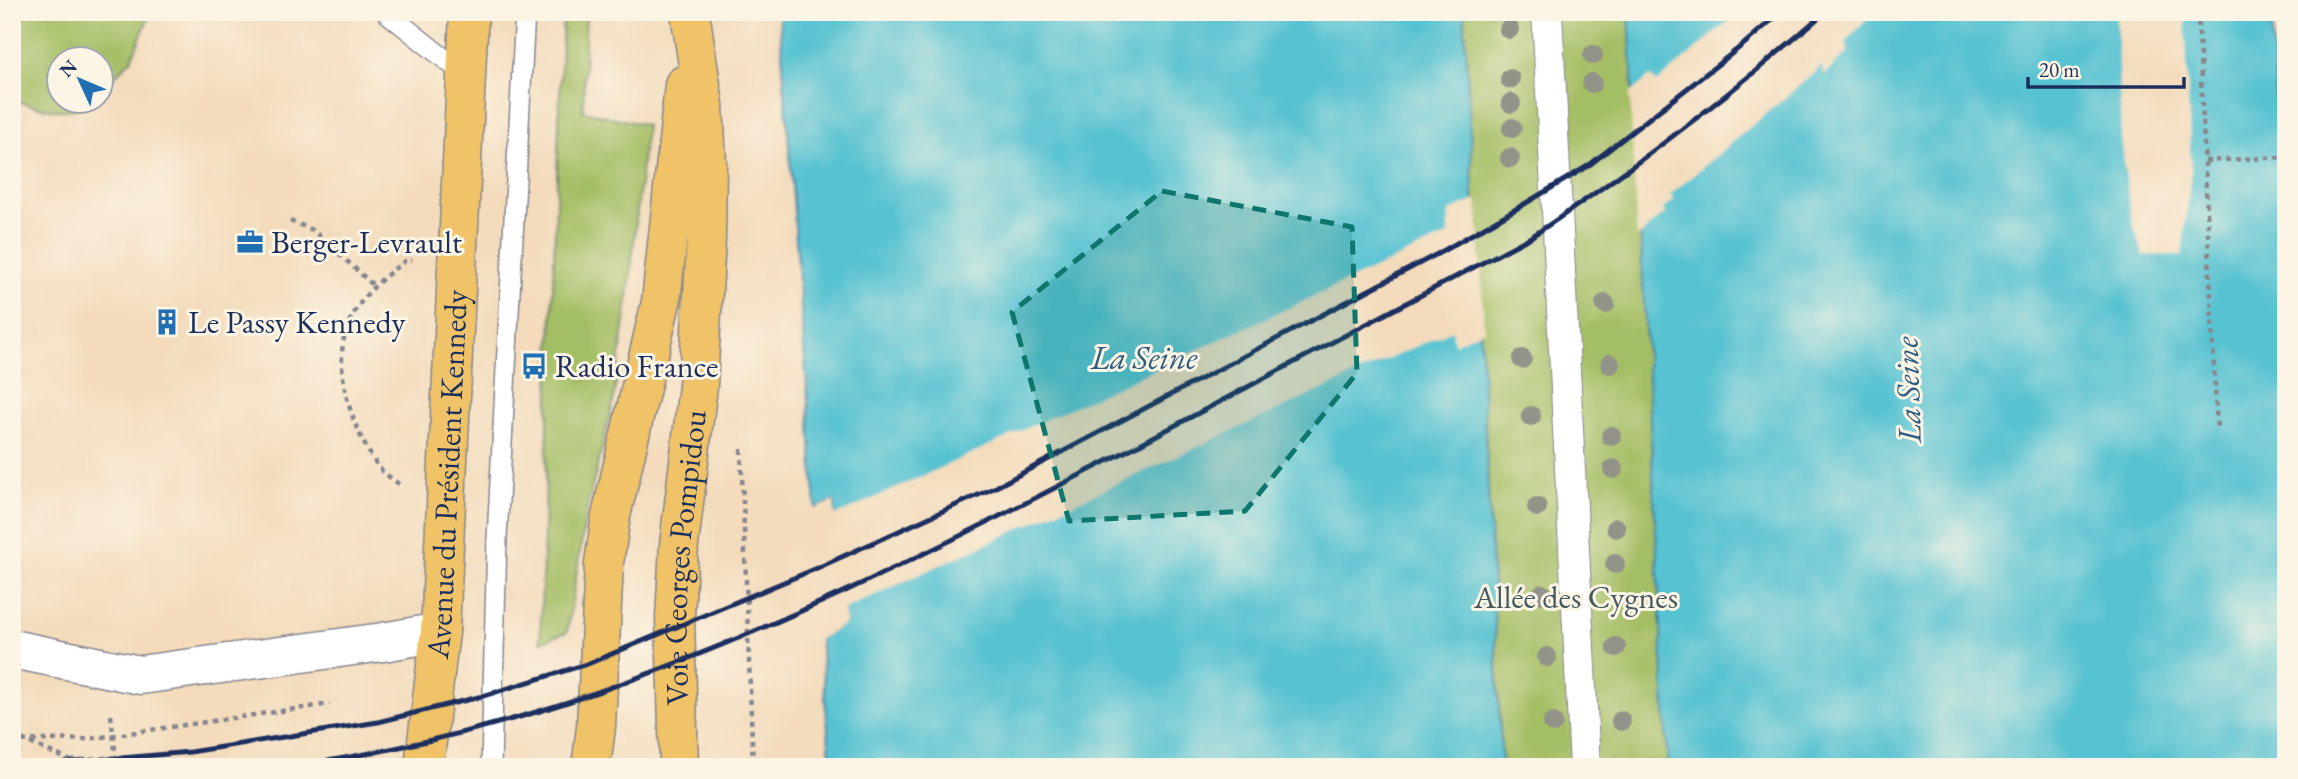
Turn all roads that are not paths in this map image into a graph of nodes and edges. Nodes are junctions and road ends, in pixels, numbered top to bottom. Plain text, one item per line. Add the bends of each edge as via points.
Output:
1 (386, 12) edge
2 (469, 12) edge
3 (525, 12) edge
4 (1547, 12) edge
5 (690, 18) edge
6 (466, 76) junction
7 (440, 632) junction
8 (12, 649) edge
9 (424, 767) edge
10 (491, 767) edge
11 (591, 767) edge
12 (679, 767) edge
13 (1586, 767) edge

1 - 6 lane
2 - 6 main road, Avenue du Président Kennedy
3 - 10 lane, Avenue du Président Kennedy via 497,538
4 - 13 street
5 - 11 main road via 661,302 604,563
5 - 12 main road, Voie Georges Pompidou via 704,105 706,238 698,386 675,617
6 - 7 main road, Avenue du Président Kennedy
7 - 8 street via 140,675
7 - 9 main road, Avenue du Président Kennedy

